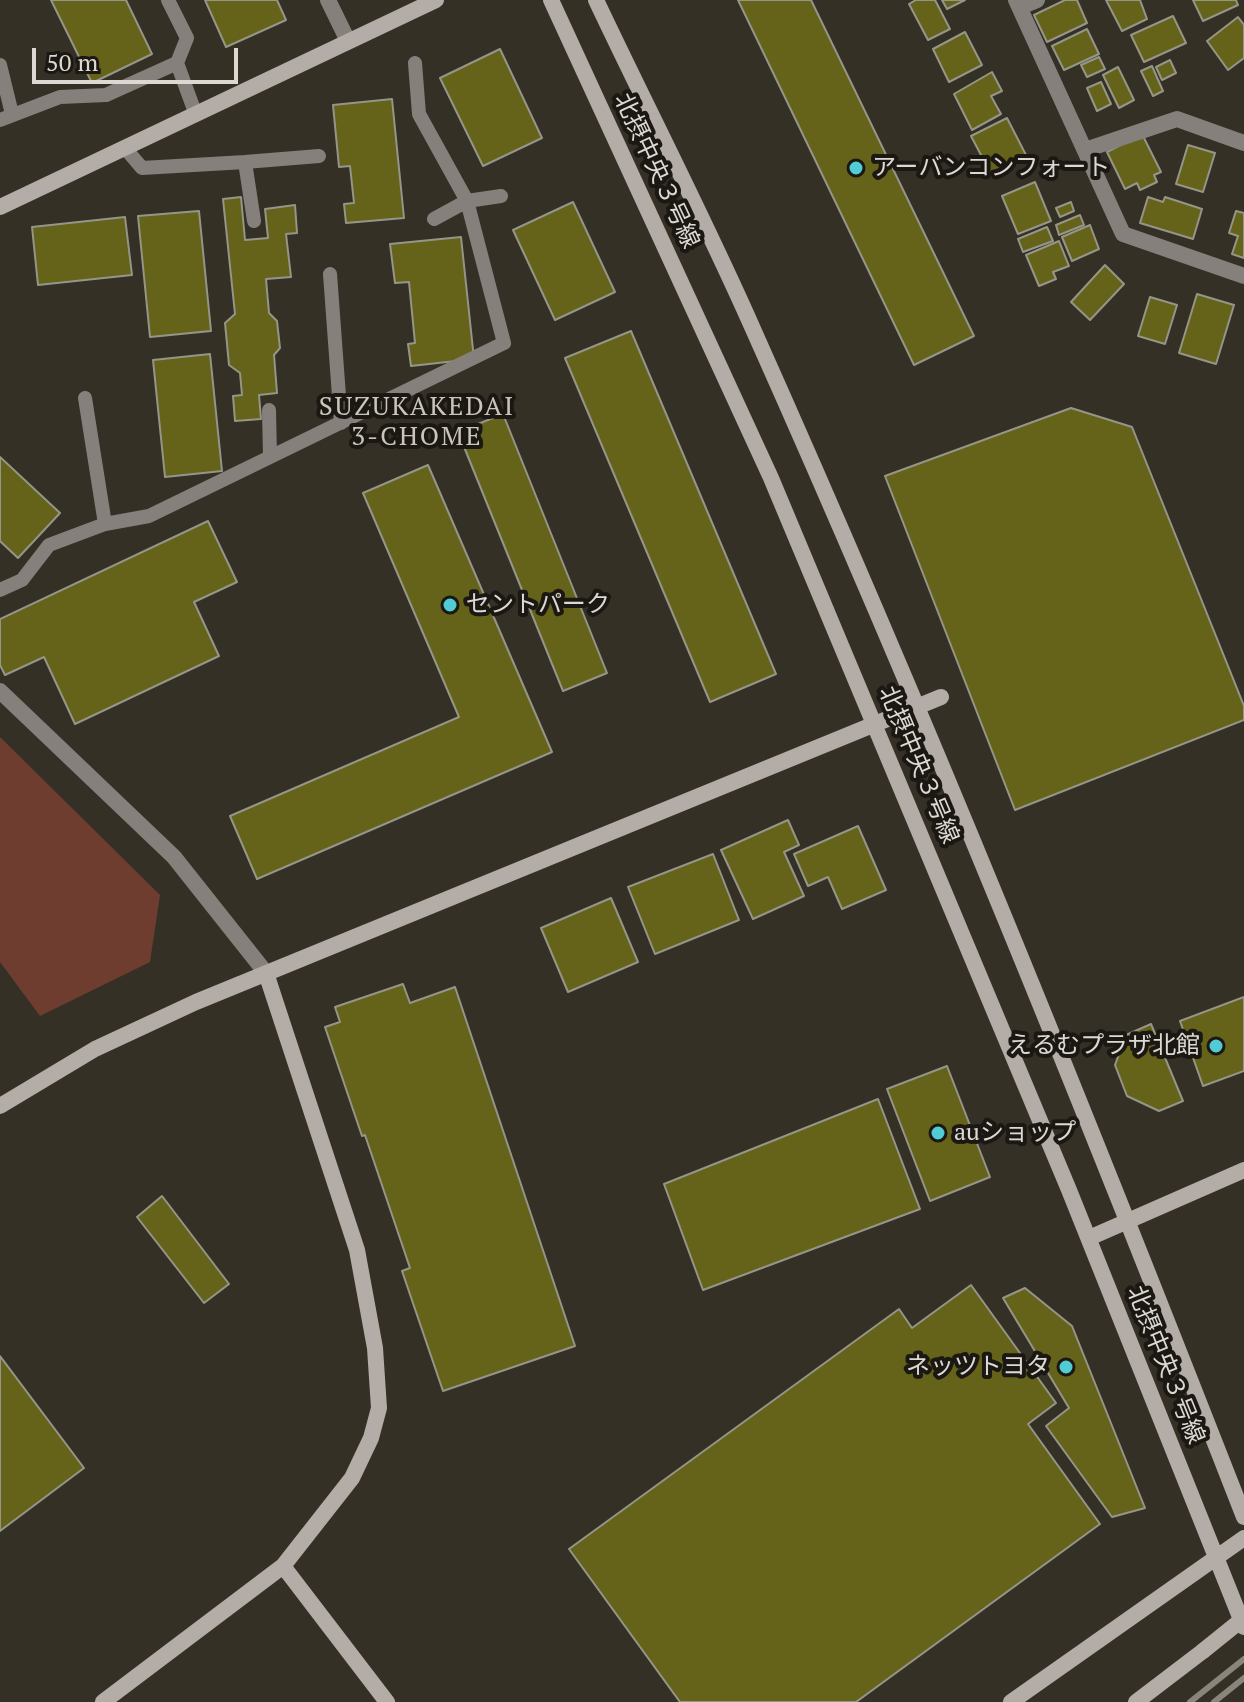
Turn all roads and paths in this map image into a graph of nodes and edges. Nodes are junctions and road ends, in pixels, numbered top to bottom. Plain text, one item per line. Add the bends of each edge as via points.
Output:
1 (168, 0) edge
2 (328, 0) edge
3 (436, 0) edge
4 (551, 0) edge
5 (596, 0) edge
6 (1037, 0) edge
7 (1018, 4) edge
8 (348, 41) junction
9 (177, 63) junction
10 (415, 63) dead end
11 (0, 65) edge
12 (196, 115) junction
13 (6, 117) edge
14 (1244, 143) edge
15 (125, 148) junction
16 (1085, 150) junction
17 (319, 156) dead end
18 (245, 162) junction
19 (501, 196) dead end
20 (467, 201) junction
21 (0, 207) edge
22 (434, 219) dead end
23 (254, 221) dead end
24 (330, 274) dead end
25 (1244, 276) edge
26 (85, 398) dead end
27 (269, 410) dead end
28 (341, 423) junction
29 (270, 457) junction
30 (105, 524) junction
31 (0, 590) edge
32 (0, 691) edge
33 (941, 697) dead end
34 (918, 707) junction
35 (875, 724) junction
36 (266, 973) junction
37 (0, 1106) edge
38 (1244, 1170) edge
39 (1129, 1220) junction
40 (1089, 1238) junction
41 (1244, 1517) edge
42 (1244, 1538) edge
43 (1217, 1559) junction
44 (283, 1566) junction
45 (1244, 1618) edge
46 (1244, 1627) edge
47 (103, 1702) edge
48 (387, 1702) edge
49 (1011, 1702) edge
50 (1136, 1702) edge

1 - 9 lane via 187,38
2 - 8 street
3 - 8 street
4 - 35 street, 北摂中央３号線 via 771,478
5 - 34 street, 北摂中央３号線 via 752,326
6 - 7 street
7 - 16 street
8 - 12 street
9 - 12 lane
9 - 13 lane via 106,95 60,97
10 - 20 lane via 419,114
11 - 13 lane
12 - 15 street
14 - 16 street via 1177,119
15 - 18 lane via 142,168
15 - 21 street
16 - 25 street via 1123,234
17 - 18 lane
18 - 23 lane
19 - 20 lane
20 - 22 lane
20 - 28 lane via 504,343
24 - 28 lane
26 - 30 lane
27 - 29 lane
28 - 29 lane
29 - 30 lane via 149,516
30 - 31 lane via 49,545 22,580
32 - 36 street via 174,857
33 - 34 street
34 - 35 street
34 - 39 street, 北摂中央３号線
35 - 36 street
35 - 40 street, 北摂中央３号線
36 - 37 street via 95,1049
36 - 44 street via 357,1250 375,1348 379,1408 352,1478
38 - 39 street
39 - 40 street
39 - 41 street, 北摂中央３号線
40 - 43 street, 北摂中央３号線
42 - 43 street
43 - 46 street, 北摂中央３号線
43 - 49 street
44 - 47 street
44 - 48 street
45 - 50 street, bridge

